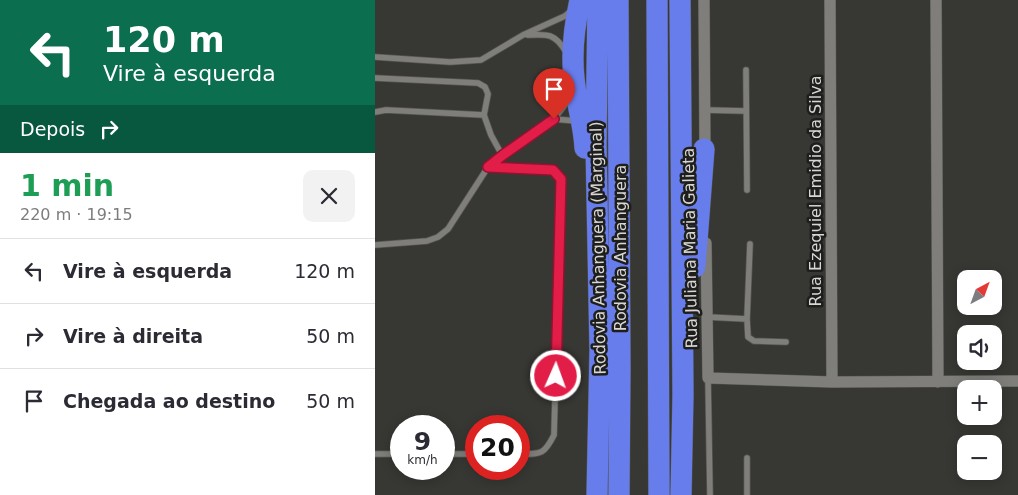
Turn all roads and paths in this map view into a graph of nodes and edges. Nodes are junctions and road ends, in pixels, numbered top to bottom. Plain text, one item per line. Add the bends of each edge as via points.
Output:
1 (579, 0) edge
2 (598, 0) edge
3 (618, 0) edge
4 (657, 0) edge
5 (680, 0) edge
6 (704, 0) edge
7 (830, 0) edge
8 (936, 0) edge
9 (523, 35) junction
10 (375, 57) edge
11 (746, 70) dead end
12 (375, 78) edge
13 (575, 84) junction
14 (705, 110) junction
15 (746, 111) junction
16 (375, 112) edge
17 (484, 115) junction
18 (554, 119) junction
19 (582, 121) junction
20 (705, 149) junction
21 (503, 155) junction
22 (488, 167) junction
23 (747, 190) dead end
24 (750, 244) dead end
25 (375, 245) edge
26 (707, 317) junction
27 (747, 319) junction
28 (787, 342) dead end
29 (600, 350) junction
30 (708, 378) junction
31 (1018, 381) edge
32 (832, 382) junction
33 (938, 382) junction
34 (375, 454) edge
35 (390, 454) edge
36 (530, 454) edge
37 (747, 458) dead end
38 (597, 495) edge
39 (619, 495) edge
40 (659, 495) edge
41 (681, 495) edge
42 (691, 495) edge
43 (710, 495) edge
44 (747, 495) edge

1 - 9 lane via 565,16
1 - 13 highway via 572,46
2 - 29 highway, Rodovia Anhanguera (Marginal) via 596,145
3 - 39 highway, Rodovia Anhanguera
4 - 40 highway
5 - 41 highway
6 - 14 street, Rua Juliana Maria Galieta
7 - 32 street, Rua Ezequiel Emidio da Silva
8 - 33 street
9 - 10 lane via 481,60 451,62
9 - 13 lane via 547,34 555,38 568,56
11 - 15 lane
12 - 17 lane via 479,83 488,94
13 - 18 lane
13 - 19 highway
14 - 15 lane
14 - 20 street, Rua Juliana Maria Galieta
15 - 23 lane
16 - 17 lane
17 - 21 lane
18 - 19 lane
18 - 21 lane
19 - 29 highway
20 - 26 street, Rua Juliana Maria Galieta
20 - 42 highway via 695,258
21 - 22 lane
22 - 25 lane via 448,229 439,237
22 - 36 lane via 553,170 561,179 554,435 547,448
24 - 27 lane
26 - 27 lane
26 - 30 street, Rua Juliana Maria Galieta
27 - 28 lane via 751,340
29 - 38 highway, Rodovia Anhanguera (Marginal)
30 - 32 street
30 - 43 lane, Rua Juliana Maria Galieta
31 - 33 street
32 - 33 street
34 - 35 lane
37 - 44 lane

